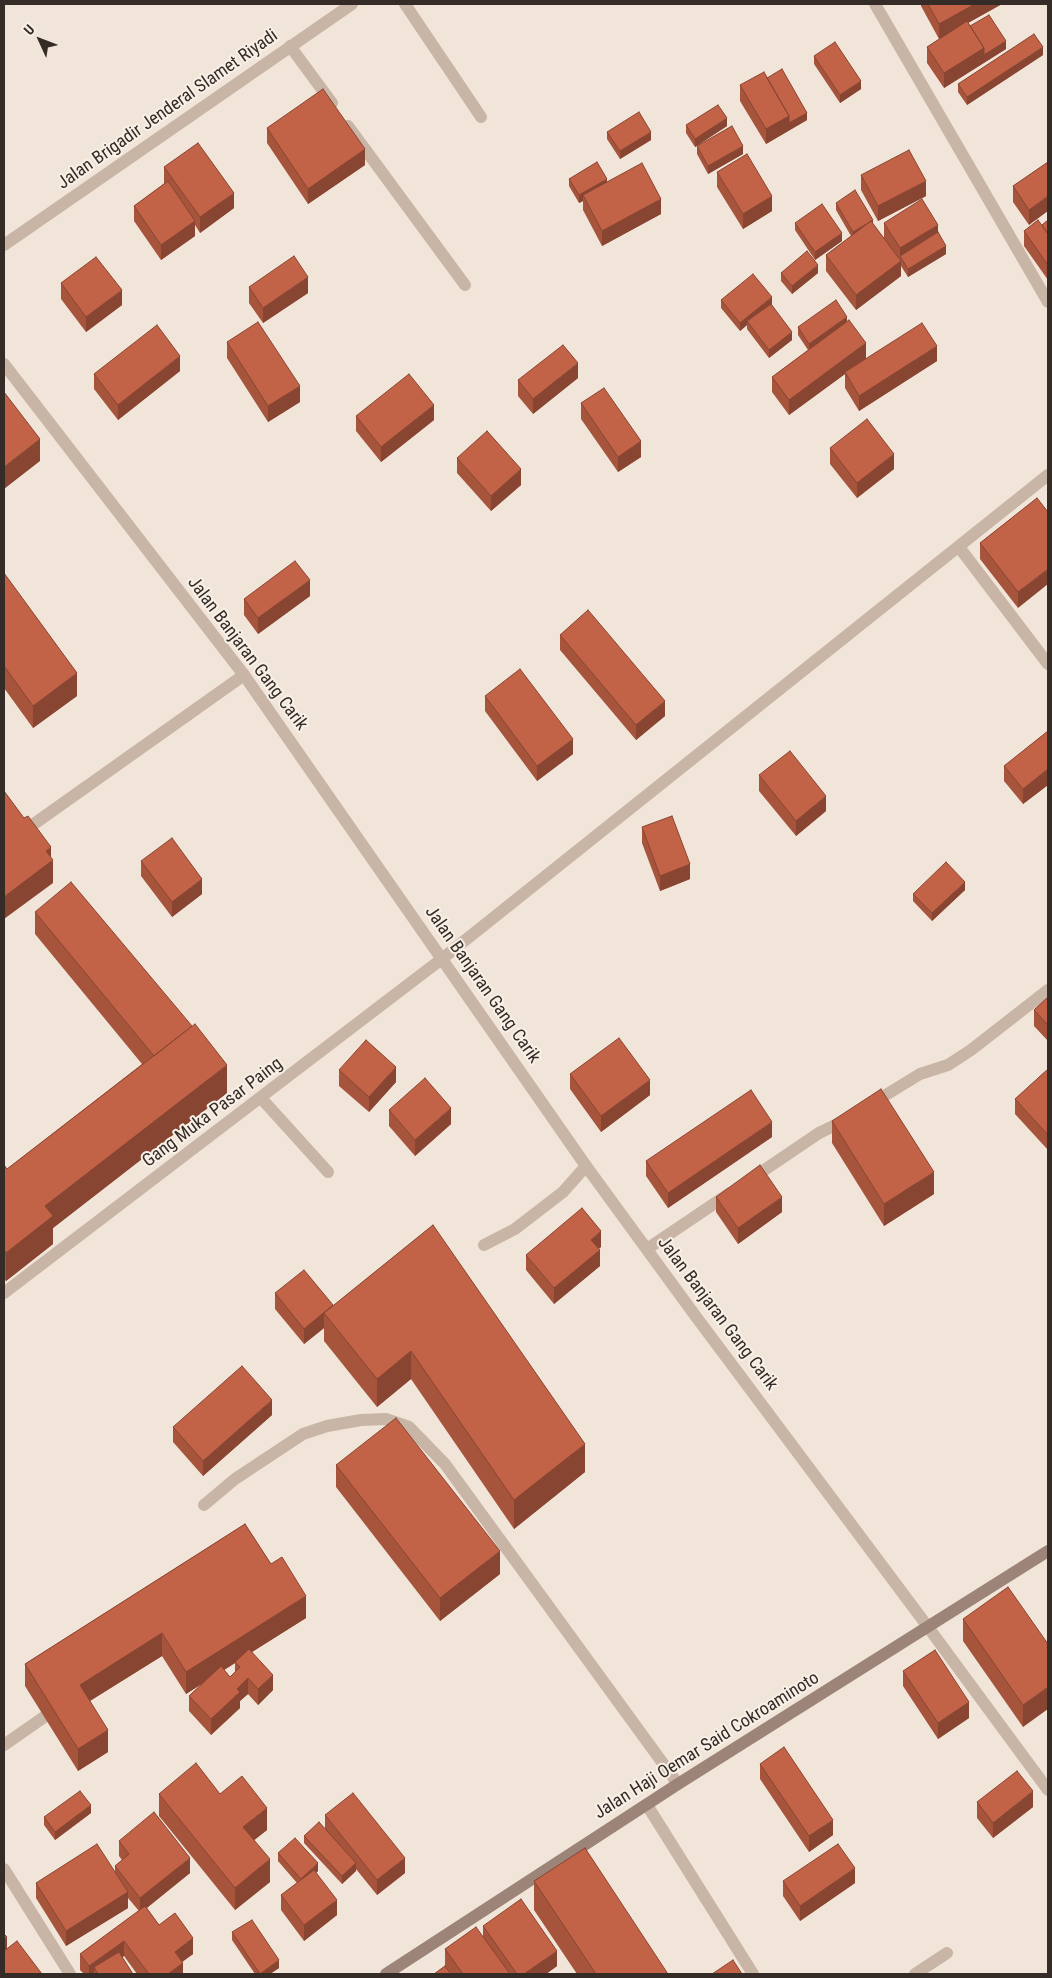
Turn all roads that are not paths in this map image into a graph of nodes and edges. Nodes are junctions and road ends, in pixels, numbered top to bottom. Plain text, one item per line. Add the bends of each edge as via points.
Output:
1 (352, 4) edge
2 (404, 4) edge
3 (875, 4) edge
4 (290, 46) junction
5 (481, 118) dead end
6 (4, 245) edge
7 (465, 285) dead end
8 (1048, 302) edge
9 (4, 364) edge
10 (1048, 475) edge
11 (959, 547) junction
12 (1048, 664) edge
13 (244, 675) junction
14 (24, 831) edge
15 (443, 958) junction
16 (1048, 990) edge
17 (261, 1098) junction
18 (586, 1166) junction
19 (328, 1172) dead end
20 (484, 1245) dead end
21 (647, 1250) junction
22 (4, 1294) edge
23 (204, 1505) dead end
24 (1048, 1551) edge
25 (928, 1627) junction
26 (69, 1700) edge
27 (4, 1745) edge
28 (678, 1784) junction
29 (1048, 1790) edge
30 (647, 1805) junction
31 (4, 1869) edge
32 (947, 1953) dead end
33 (70, 1974) edge
34 (386, 1974) edge
35 (753, 1974) edge
36 (915, 1974) edge

1 - 4 street, Jalan Brigadir Jenderal Slamet Riyadi
2 - 5 street
3 - 8 street
4 - 6 street, Jalan Brigadir Jenderal Slamet Riyadi
4 - 7 street
9 - 13 street, Jalan Banjaran Gang Carik
10 - 11 street, Gang Muka Pasar Paing
11 - 12 street
11 - 15 street, Gang Muka Pasar Paing
13 - 14 street
13 - 15 street, Jalan Banjaran Gang Carik
15 - 17 street, Gang Muka Pasar Paing
15 - 18 street, Jalan Banjaran Gang Carik
16 - 21 street via 948,1065 920,1074 844,1121 819,1132
17 - 19 street
17 - 22 street, Gang Muka Pasar Paing
18 - 20 street via 563,1192 515,1229
18 - 21 street, Jalan Banjaran Gang Carik
21 - 25 street, Jalan Banjaran Gang Carik
23 - 28 street via 235,1479 303,1434 361,1420 386,1419 409,1427 446,1464
24 - 25 main road, Jalan Haji Oemar Said Cokroaminoto
25 - 28 main road, Jalan Haji Oemar Said Cokroaminoto
25 - 29 street, Jalan Banjaran Gang Carik
26 - 27 street
28 - 30 main road, Jalan Haji Oemar Said Cokroaminoto
30 - 34 main road, Jalan Haji Oemar Said Cokroaminoto
30 - 35 street
31 - 33 street
32 - 36 street

